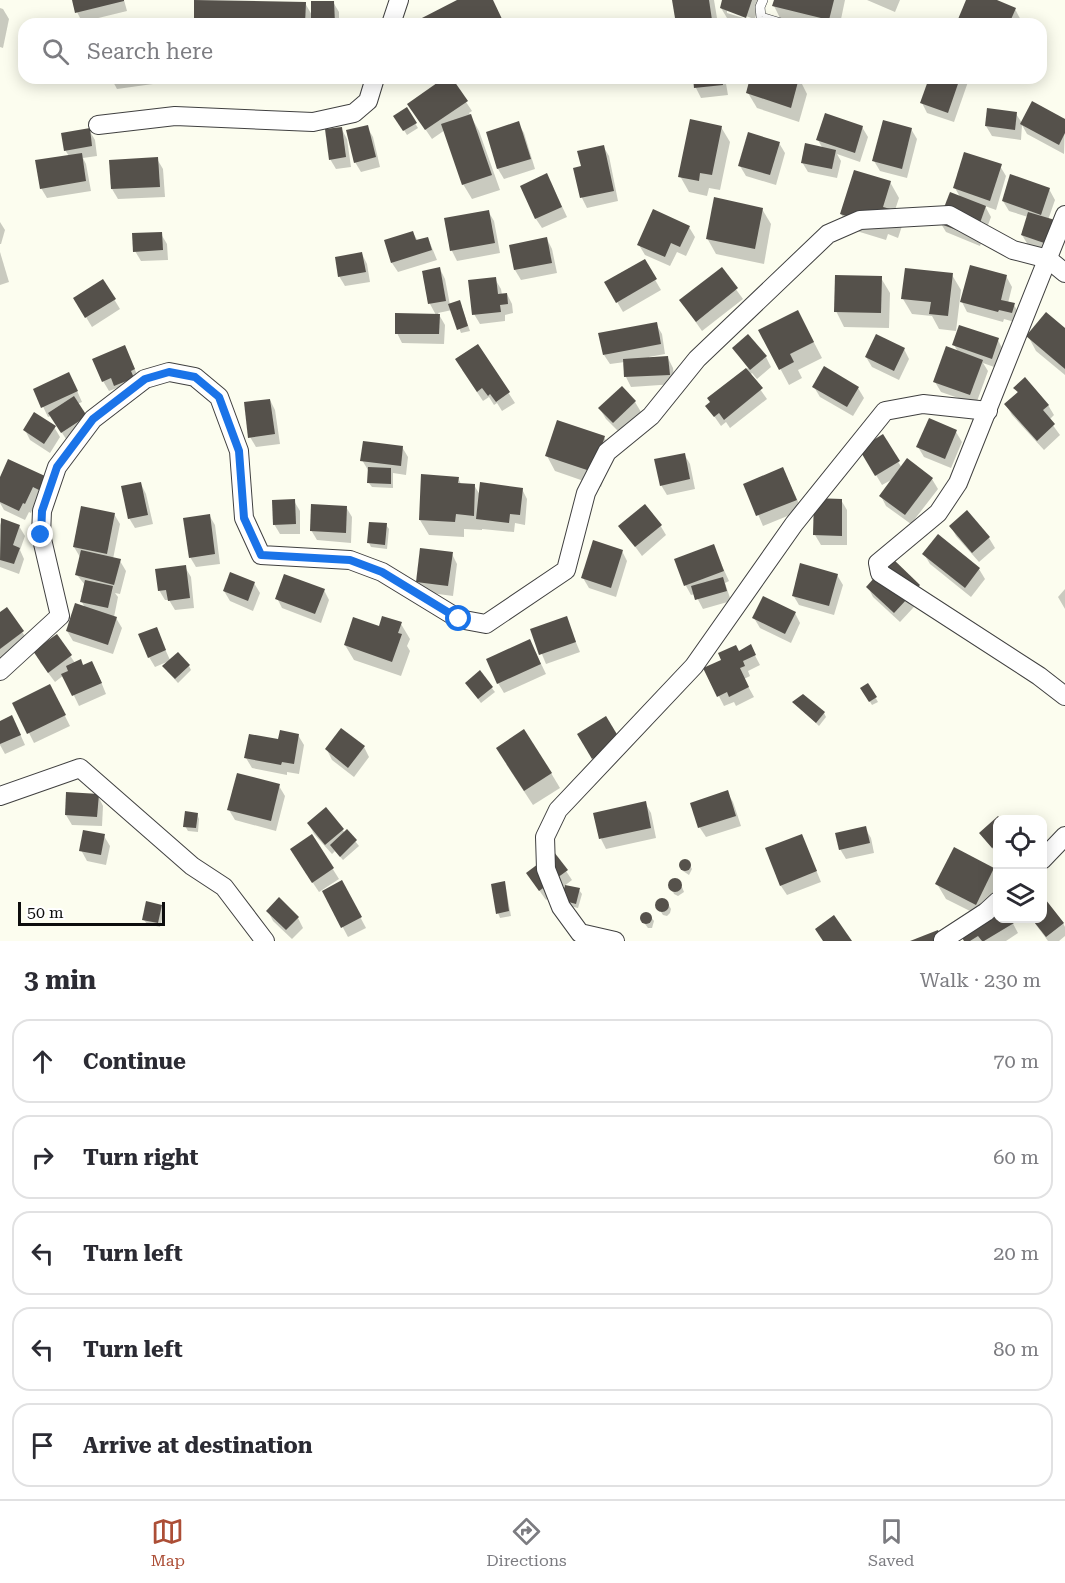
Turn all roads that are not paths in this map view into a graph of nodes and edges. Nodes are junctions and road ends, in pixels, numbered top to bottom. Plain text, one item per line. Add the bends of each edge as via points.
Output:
1 (399, 0) edge
2 (763, 0) edge
3 (393, 18) edge
4 (761, 18) edge
5 (373, 84) edge
6 (98, 125) dead end
7 (1065, 215) edge
8 (1048, 259) junction
9 (1065, 273) edge
10 (988, 411) junction
11 (0, 671) edge
12 (1065, 696) edge
13 (0, 796) edge
14 (1065, 836) edge
15 (1047, 855) edge
16 (993, 906) edge
17 (944, 940) edge
18 (265, 941) edge
19 (615, 941) edge

1 - 3 street
2 - 4 lane
5 - 6 street via 368,101 354,113 313,122 176,116
7 - 8 street
8 - 9 street
8 - 10 street
8 - 11 street via 1013,250 949,215 860,220 828,234 697,359 651,416 607,452 586,493 566,570 486,624 459,619 382,572 350,560 261,555 244,518 239,451 219,397 195,377 169,372 145,379 93,419 57,467 42,511 41,535 60,616
10 - 12 street via 958,483 938,513 878,563 880,573
10 - 19 street via 923,404 885,411 794,524 694,666 558,810 545,837 546,869 561,907 580,933
13 - 18 street via 80,768 192,866 225,887
14 - 15 street
16 - 17 street

